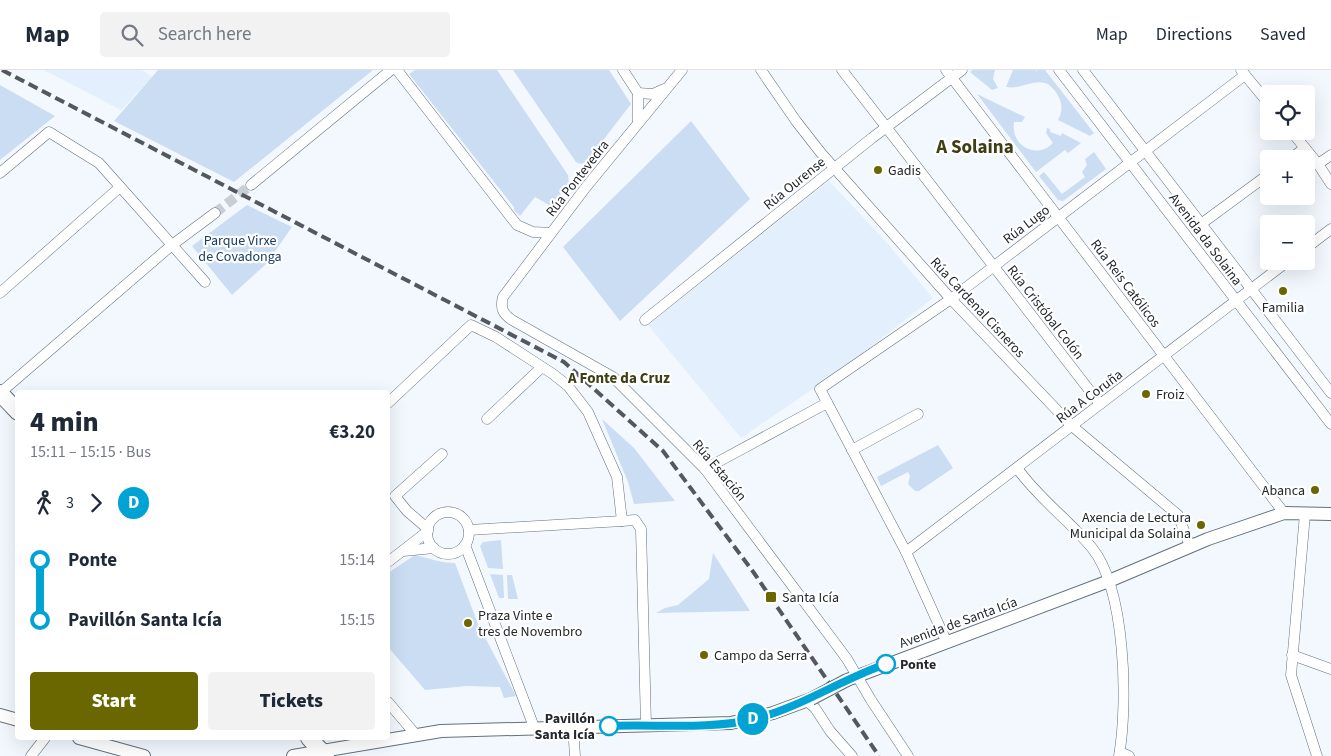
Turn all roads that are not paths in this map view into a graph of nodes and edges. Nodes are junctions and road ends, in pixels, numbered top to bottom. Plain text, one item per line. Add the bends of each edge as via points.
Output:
1 (391, 70) edge
2 (397, 70) edge
3 (624, 70) edge
4 (682, 70) edge
5 (761, 70) edge
6 (842, 70) edge
7 (962, 70) edge
8 (1059, 70) edge
9 (1083, 70) edge
10 (1243, 72) edge
11 (949, 74) edge
12 (667, 87) junction
13 (638, 92) junction
14 (1260, 93) edge
15 (638, 123) junction
16 (886, 127) junction
17 (1298, 140) edge
18 (1305, 148) junction
19 (1302, 150) edge
20 (1145, 151) junction
21 (1331, 155) edge
22 (1130, 162) junction
23 (1318, 164) junction
24 (834, 168) junction
25 (0, 173) edge
26 (1260, 181) edge
27 (1331, 184) edge
28 (251, 185) tunnel mouth
29 (120, 187) junction
30 (215, 213) tunnel mouth
31 (1058, 217) junction
32 (1201, 224) junction
33 (1331, 229) edge
34 (551, 233) junction
35 (1315, 241) edge
36 (172, 245) junction
37 (993, 267) junction
38 (1277, 270) edge
39 (205, 282) dead end
40 (1251, 290) junction
41 (0, 293) edge
42 (951, 299) junction
43 (1236, 301) junction
44 (501, 306) joint
45 (644, 320) dead end
46 (1164, 356) junction
47 (542, 367) junction
48 (0, 393) edge
49 (1331, 393) edge
50 (390, 401) edge
51 (828, 403) junction
52 (1100, 404) junction
53 (15, 409) edge
54 (918, 414) dead end
55 (486, 419) dead end
56 (1331, 424) edge
57 (1072, 426) junction
58 (852, 450) junction
59 (442, 454) dead end
60 (1017, 468) junction
61 (705, 469) junction
62 (1284, 513) junction
63 (1305, 514) junction
64 (1331, 514) edge
65 (622, 521) junction
66 (428, 530) junction
67 (469, 530) junction
68 (465, 545) junction
69 (1190, 546) junction
70 (434, 548) junction
71 (402, 551) junction
72 (906, 552) junction
73 (390, 560) edge
74 (1109, 581) junction
75 (947, 643) junction
76 (1292, 655) junction
77 (1331, 669) edge
78 (852, 678) junction
79 (809, 700) junction
80 (390, 704) edge
81 (0, 715) edge
82 (15, 719) edge
83 (646, 724) junction
84 (573, 726) junction
85 (534, 727) junction
86 (416, 735) junction
87 (390, 738) edge
88 (43, 740) edge
89 (87, 740) edge
90 (379, 740) edge
91 (319, 748) edge
92 (1123, 755) edge
93 (31, 756) edge
94 (144, 756) edge
95 (293, 756) edge
96 (575, 756) edge
97 (852, 756) edge
98 (908, 756) edge
99 (1317, 756) edge

1 - 28 street
2 - 34 street via 517,225 533,232
3 - 13 street
4 - 12 street, Rúa Pontevedra
5 - 24 street, Rúa Cardenal Cisneros
6 - 16 street, Rúa Cristóbal Colón
7 - 11 street, Rúa Ourense
8 - 22 street, Avenida da Solaina
9 - 20 street, Avenida da Solaina
10 - 14 street
10 - 20 street, Rúa Lugo
11 - 16 street, Rúa Ourense
11 - 31 street, Rúa Reis Católicos
12 - 13 street via 654,94
12 - 15 street, Rúa Pontevedra
13 - 15 street
15 - 34 street, Rúa Pontevedra
16 - 24 street, Rúa Ourense
16 - 37 street, Rúa Cristóbal Colón
17 - 18 street
18 - 19 street
18 - 23 street
20 - 22 street, Rúa Lugo
20 - 32 street, Avenida da Solaina
21 - 23 street
22 - 31 street, Rúa Lugo
22 - 43 street, Avenida da Solaina
23 - 27 street
24 - 42 street, Rúa Cardenal Cisneros
24 - 45 street, Rúa Ourense
25 - 29 street via 49,132 98,163
26 - 32 street
29 - 36 street
29 - 41 street
30 - 36 street
31 - 37 street, Rúa Lugo
31 - 46 street, Rúa Reis Católicos
32 - 40 street, Avenida da Solaina
33 - 35 street
34 - 44 street, Rúa Pontevedra via 503,297
36 - 39 street
36 - 48 street
37 - 42 street, Rúa Lugo
37 - 52 street, Rúa Cristóbal Colón
38 - 40 street, Rúa A Coruña
40 - 43 street, Rúa A Coruña
40 - 49 street, Avenida da Solaina
42 - 51 street, Rúa Lugo via 820,389
42 - 57 street, Rúa Cardenal Cisneros
43 - 46 street, Rúa A Coruña
43 - 56 street, Avenida da Solaina
44 - 61 street, Rúa Estación via 504,315 613,377
46 - 52 street, Rúa A Coruña
46 - 62 street, Rúa Reis Católicos
47 - 50 street via 471,326
47 - 55 street
47 - 65 street via 568,386 588,412 617,476
48 - 53 main road
51 - 58 street
51 - 61 street
52 - 57 street, Rúa A Coruña
54 - 58 street
57 - 60 street, Rúa A Coruña
57 - 69 street, Rúa Cardenal Cisneros via 1178,515
58 - 72 street
59 - 66 street via 395,496
60 - 72 street, Rúa A Coruña
60 - 74 street via 1029,486 1092,548
61 - 78 street, Rúa Estación
62 - 63 street, Avenida de Santa Icía
62 - 69 street, Avenida de Santa Icía
63 - 64 street, Avenida de Santa Icía
63 - 76 street
65 - 67 street
65 - 83 street via 635,520 641,529
66 - 67 street via 434,518 445,512 458,514
66 - 70 street
66 - 71 street
67 - 68 street
68 - 70 street via 460,550 446,553
68 - 85 street
69 - 74 street, Avenida de Santa Icía
70 - 71 street
71 - 73 street
72 - 75 street
74 - 75 street, Avenida de Santa Icía
74 - 92 street via 1120,625 1124,669
75 - 78 street, Avenida de Santa Icía
76 - 77 street
76 - 99 street via 1291,675
78 - 79 street, Avenida de Santa Icía, bridge
78 - 98 street, Rúa Estación
79 - 83 street, Avenida de Santa Icía via 738,722
79 - 97 street
80 - 86 street
81 - 82 street
83 - 84 street, Avenida de Santa Icía
84 - 85 street, Avenida de Santa Icía
84 - 96 street
85 - 86 street, Avenida de Santa Icía
86 - 87 street, Avenida de Santa Icía
88 - 93 street
89 - 94 street
90 - 91 street, Avenida de Santa Icía
91 - 95 street, Avenida de Santa Icía

